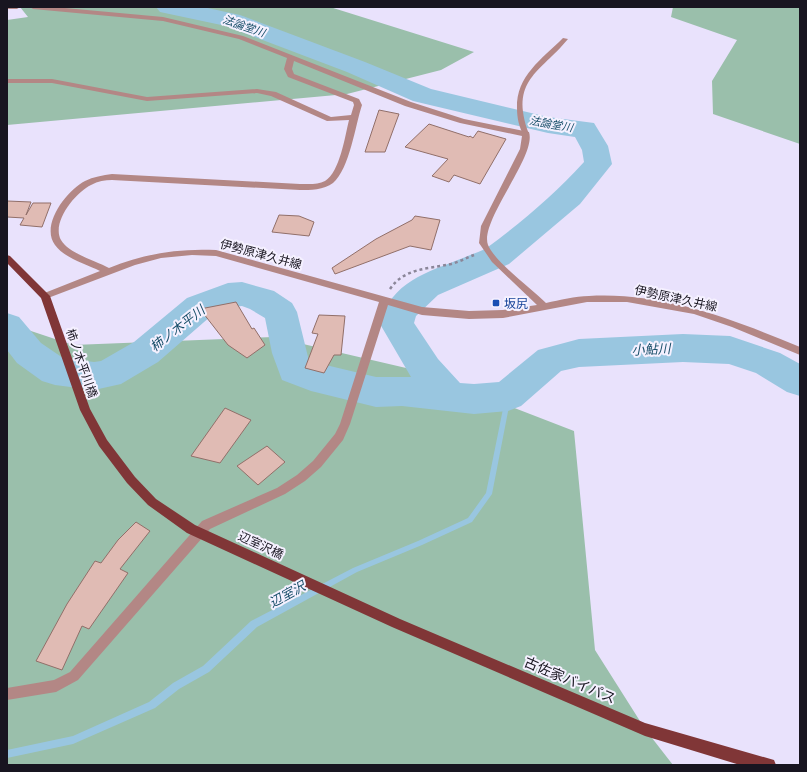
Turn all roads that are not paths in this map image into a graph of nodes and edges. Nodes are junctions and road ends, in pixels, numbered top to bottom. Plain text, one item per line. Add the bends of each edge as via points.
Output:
1 (7, 7) edge
2 (18, 7) edge
3 (33, 7) edge
4 (565, 39) dead end
5 (291, 57) junction
6 (7, 81) edge
7 (354, 117) junction
8 (526, 134) junction
9 (7, 258) edge
10 (109, 272) junction
11 (45, 296) junction
12 (384, 302) junction
13 (544, 306) junction
14 (800, 351) edge
15 (152, 502) joint
16 (364, 608) joint
17 (7, 694) edge
18 (769, 765) edge

1 - 2 street
3 - 5 street via 162,19 241,37
4 - 8 lane via 526,79 521,94 521,122
5 - 7 street via 288,69 291,75 298,80 356,101 358,105
5 - 8 street via 433,113
6 - 7 street via 52,81 147,99 257,91 274,94 330,119
7 - 10 street via 339,169 331,180 321,185 300,187 112,177 85,184 70,196 54,227 54,235 66,250
8 - 13 street via 524,149 485,226 483,237 485,246 497,262
9 - 11 main road
10 - 11 street, 伊勢原津久井線
10 - 12 street, 伊勢原津久井線 via 133,262 161,255 216,253
11 - 15 main road, 柿ノ木平川橋 via 84,410 103,443 131,480
12 - 13 street, 伊勢原津久井線 via 422,311 469,315 503,314
12 - 17 street via 346,424 317,464 302,478 281,491 206,525 74,676 56,686
13 - 14 street, 伊勢原津久井線 via 588,299 627,299 660,304 735,324
15 - 16 main road, 辺室沢橋 via 191,529
16 - 18 main road, 古佐家バイパス via 645,729

